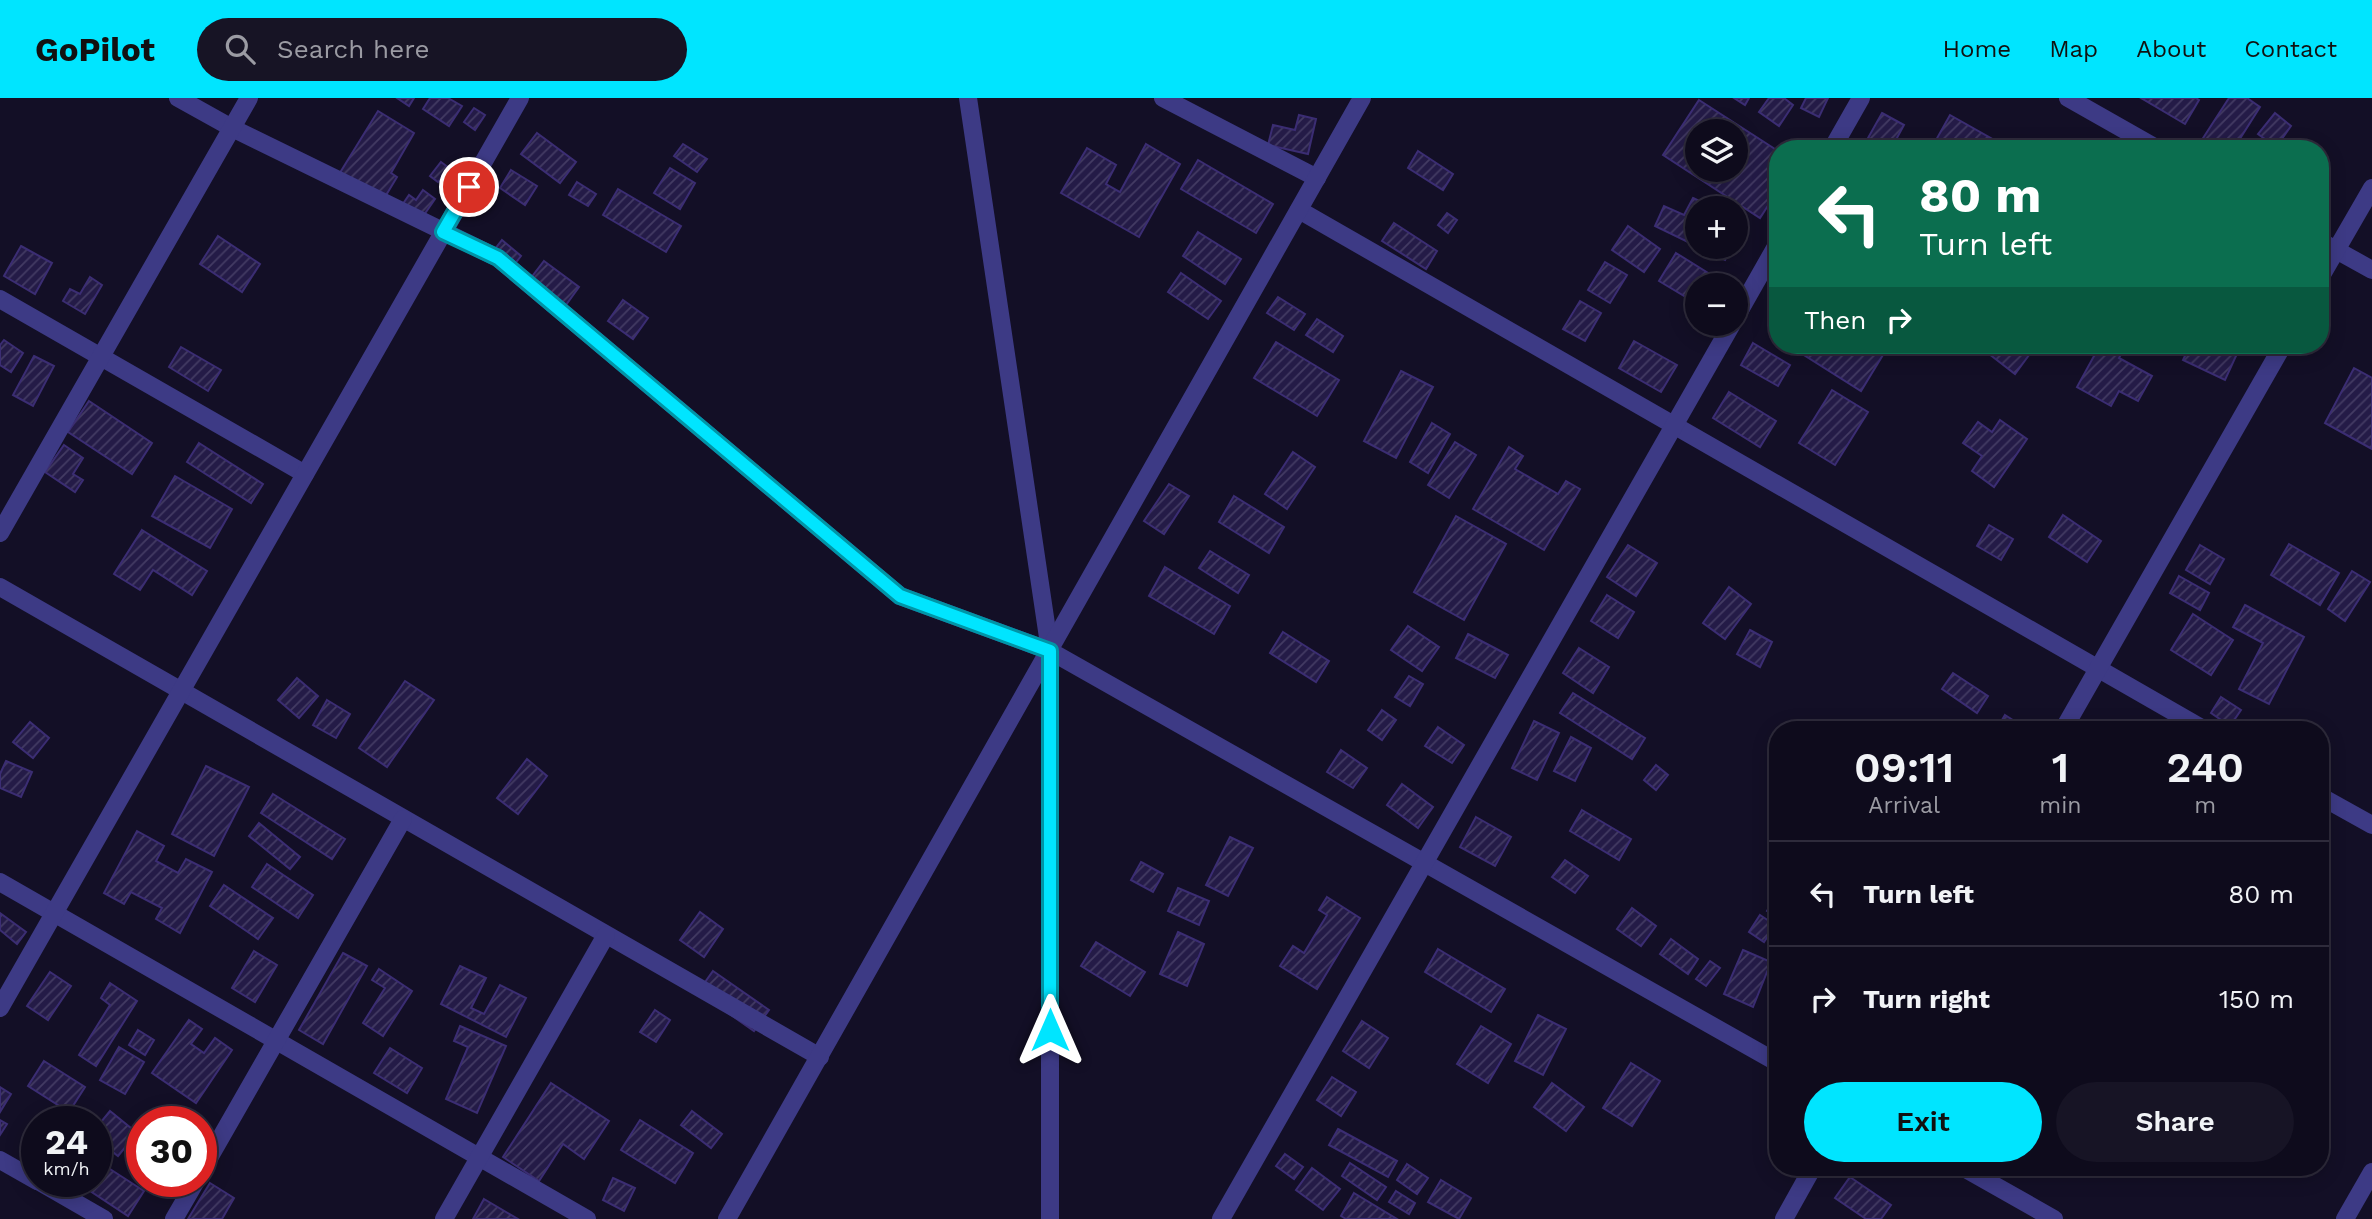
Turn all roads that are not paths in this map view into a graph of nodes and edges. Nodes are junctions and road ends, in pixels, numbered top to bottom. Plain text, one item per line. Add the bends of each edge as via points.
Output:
1 (178, 98) edge
2 (249, 98) edge
3 (520, 98) edge
4 (968, 98) edge
5 (1163, 98) edge
6 (1362, 98) edge
7 (1861, 98) edge
8 (2068, 98) edge
9 (232, 128) junction
10 (1837, 140) edge
11 (2142, 140) edge
12 (1317, 178) junction
13 (2372, 188) edge
14 (1299, 210) junction
15 (443, 232) junction
16 (2329, 246) edge
17 (2337, 250) junction
18 (1769, 259) edge
19 (2329, 263) edge
20 (2372, 270) edge
21 (1748, 296) edge
22 (0, 299) edge
23 (1725, 336) edge
24 (2278, 354) edge
25 (100, 357) junction
26 (1674, 425) junction
27 (305, 474) junction
28 (0, 533) edge
29 (0, 587) edge
30 (1050, 651) junction
31 (2098, 668) junction
32 (181, 691) junction
33 (2068, 721) edge
34 (2189, 721) edge
35 (2329, 801) edge
36 (403, 819) junction
37 (2372, 825) edge
38 (1424, 863) junction
39 (0, 882) edge
40 (54, 914) junction
41 (606, 935) junction
42 (0, 1008) edge
43 (277, 1041) junction
44 (820, 1057) junction
45 (1769, 1058) edge
46 (217, 1144) edge
47 (479, 1157) junction
48 (0, 1160) edge
49 (2372, 1171) edge
50 (21, 1172) edge
51 (1808, 1176) edge
52 (1978, 1176) edge
53 (65, 1197) edge
54 (187, 1197) edge
55 (104, 1219) edge
56 (174, 1219) edge
57 (444, 1219) edge
58 (587, 1219) edge
59 (727, 1219) edge
60 (1050, 1219) edge
61 (1221, 1219) edge
62 (1784, 1219) edge
63 (2053, 1219) edge
64 (2345, 1219) edge

1 - 9 street
2 - 9 street
3 - 15 street
4 - 30 street
5 - 12 street
6 - 12 street
7 - 10 street
8 - 11 street
9 - 15 street
9 - 25 street
12 - 14 street
13 - 17 street
14 - 26 street
14 - 30 street
15 - 27 street
15 - 30 street via 498,258 900,596
16 - 17 street
17 - 19 street
17 - 20 street
18 - 21 street
22 - 25 street
23 - 26 street
24 - 31 street
25 - 27 street
25 - 28 street
26 - 31 street
26 - 38 street
27 - 32 street
29 - 32 street
30 - 38 street
30 - 44 street
30 - 60 street
31 - 33 street
31 - 34 street
32 - 36 street
32 - 40 street
35 - 37 street
36 - 41 street
36 - 43 street
38 - 45 street
38 - 61 street
39 - 40 street
40 - 42 street
40 - 43 street
41 - 44 street
41 - 47 street
43 - 46 street
43 - 47 street
44 - 59 street
47 - 57 street
47 - 58 street
48 - 50 street
49 - 64 street
51 - 62 street
52 - 63 street
53 - 55 street
54 - 56 street

